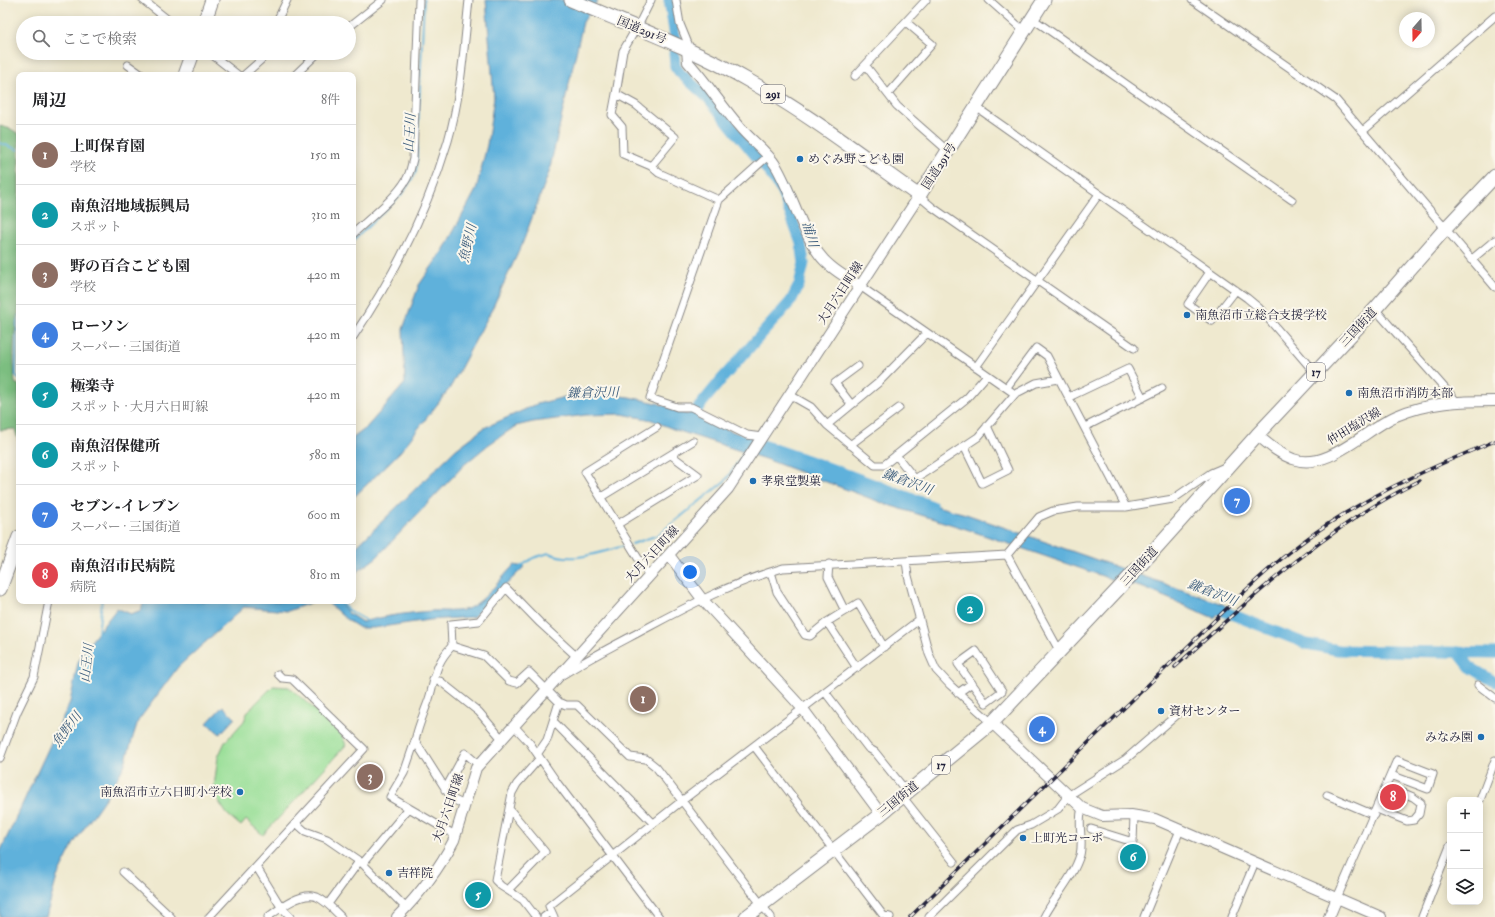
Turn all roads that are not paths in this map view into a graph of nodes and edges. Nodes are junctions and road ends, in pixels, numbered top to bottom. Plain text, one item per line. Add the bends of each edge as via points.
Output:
1 (142, 0) edge
2 (212, 0) edge
3 (287, 0) edge
4 (383, 0) edge
5 (419, 0) edge
6 (469, 0) edge
7 (572, 0) edge
8 (651, 0) edge
9 (676, 0) edge
10 (926, 0) edge
11 (989, 0) edge
12 (1044, 0) edge
13 (1192, 0) edge
14 (163, 16) edge
15 (206, 16) edge
16 (279, 16) edge
17 (1495, 16) edge
18 (1032, 19) junction
19 (356, 21) edge
20 (640, 22) dead end
21 (906, 22) junction
22 (1024, 31) junction
23 (634, 32) dead end
24 (687, 49) junction
25 (190, 60) edge
26 (219, 60) edge
27 (261, 60) edge
28 (311, 60) edge
29 (128, 65) dead end
30 (866, 66) junction
31 (138, 72) edge
32 (186, 72) edge
33 (234, 72) edge
34 (247, 72) edge
35 (298, 72) edge
36 (855, 76) dead end
37 (616, 94) junction
38 (888, 94) junction
39 (976, 107) junction
40 (1363, 131) junction
41 (948, 152) junction
42 (768, 156) junction
43 (651, 166) junction
44 (1495, 176) edge
45 (1099, 194) junction
46 (919, 196) junction
47 (719, 200) junction
48 (1292, 200) dead end
49 (356, 228) edge
50 (1445, 229) junction
51 (1495, 240) edge
52 (1471, 260) junction
53 (1210, 272) junction
54 (1038, 281) junction
55 (860, 286) junction
56 (1495, 287) edge
57 (1236, 290) junction
58 (1375, 309) junction
59 (927, 332) junction
60 (356, 334) edge
61 (1134, 348) dead end
62 (858, 366) dead end
63 (976, 367) junction
64 (1315, 373) junction
65 (987, 374) junction
66 (1059, 379) junction
67 (1007, 387) junction
68 (1162, 388) dead end
69 (1015, 394) junction
70 (790, 395) junction
71 (1069, 398) junction
72 (1143, 398) junction
73 (1495, 401) edge
74 (1457, 402) junction
75 (851, 404) junction
76 (899, 408) dead end
77 (827, 425) junction
78 (987, 426) junction
79 (657, 427) dead end
80 (1085, 427) junction
81 (1257, 435) junction
82 (762, 437) junction
83 (693, 441) dead end
84 (850, 445) junction
85 (964, 446) junction
86 (671, 455) junction
87 (896, 455) junction
88 (1231, 465) junction
89 (602, 497) junction
90 (1126, 507) junction
91 (618, 524) junction
92 (16, 544) edge
93 (1007, 555) junction
94 (669, 556) junction
95 (906, 561) junction
96 (829, 564) junction
97 (771, 572) junction
98 (649, 576) junction
99 (0, 589) edge
100 (702, 599) junction
101 (48, 604) edge
102 (845, 611) junction
103 (920, 619) junction
104 (827, 622) junction
105 (452, 646) junction
106 (884, 647) junction
107 (1060, 652) junction
108 (576, 656) junction
109 (857, 668) junction
110 (278, 674) dead end
111 (434, 679) junction
112 (556, 680) junction
113 (972, 683) junction
114 (1478, 685) dead end
115 (547, 690) junction
116 (825, 692) junction
117 (958, 693) junction
118 (1495, 698) edge
119 (559, 702) junction
120 (803, 709) junction
121 (1179, 713) dead end
122 (553, 721) junction
123 (992, 723) junction
124 (514, 726) junction
125 (502, 739) junction
126 (415, 741) junction
127 (754, 746) junction
128 (539, 755) junction
129 (0, 758) edge
130 (1495, 760) edge
131 (479, 765) junction
132 (1391, 775) junction
133 (1387, 786) junction
134 (445, 790) junction
135 (905, 794) junction
136 (1327, 795) dead end
137 (1068, 796) junction
138 (1481, 797) edge
139 (682, 800) junction
140 (465, 805) junction
141 (409, 808) junction
142 (1082, 808) junction
143 (509, 811) junction
144 (1376, 812) junction
145 (881, 814) junction
146 (1134, 816) junction
147 (296, 823) junction
148 (653, 823) junction
149 (1091, 829) dead end
150 (1180, 830) junction
151 (455, 835) junction
152 (833, 850) junction
153 (1447, 854) edge
154 (612, 857) junction
155 (954, 862) dead end
156 (1255, 862) junction
157 (362, 863) junction
158 (256, 866) junction
159 (123, 872) dead end
160 (508, 890) junction
161 (1337, 898) junction
162 (328, 904) junction
163 (762, 905) junction
164 (281, 907) junction
165 (406, 908) junction
166 (552, 915) edge
167 (884, 916) edge
168 (171, 917) edge
169 (209, 917) edge
170 (268, 917) edge
171 (291, 917) edge
172 (341, 917) edge
173 (397, 917) edge
174 (536, 917) edge
175 (544, 917) edge
176 (659, 917) edge
177 (746, 917) edge
178 (771, 917) edge
179 (929, 917) edge
180 (1044, 917) edge
181 (1144, 917) edge
182 (1232, 917) edge
183 (1329, 917) edge
184 (1381, 917) edge
185 (1422, 917) edge

1 - 14 street
2 - 15 highway
3 - 16 street
4 - 19 street
5 - 49 street via 413,159 406,180 398,191
6 - 60 street via 455,107 448,140 411,241 377,303
7 - 24 highway, 国道291号 / 291
8 - 20 street
9 - 24 street via 680,24 689,46
10 - 21 street
11 - 22 street
12 - 18 highway, 国道291号
13 - 40 street via 1336,100
17 - 40 street
18 - 22 highway, 国道291号
18 - 48 street
21 - 30 street
21 - 38 street via 932,44
22 - 39 highway, 国道291号
23 - 37 street via 623,51
24 - 42 main road via 688,62 704,79 718,102
24 - 46 highway, 国道291号 / 291 via 774,95
25 - 32 highway
26 - 33 street
27 - 34 street
28 - 35 street
29 - 31 street
30 - 36 street
30 - 38 street
37 - 43 street via 612,115 622,127 623,154
37 - 43 street via 636,105 675,137
38 - 41 street via 897,106
39 - 41 highway, 国道291号
39 - 45 street
40 - 50 street
41 - 46 highway, 国道291号
42 - 47 street
42 - 55 main road via 783,179 819,255
43 - 47 street via 659,173
44 - 50 highway, 三国街道 / 17
45 - 53 street
45 - 54 street
46 - 54 street
46 - 55 main road, 大月六日町線
47 - 82 street via 650,398 677,407 691,407 747,435
50 - 52 street
50 - 58 highway, 三国街道 / 17
51 - 52 street
52 - 56 street
53 - 57 street
53 - 57 street via 1188,304 1212,321
54 - 61 street
54 - 63 street
55 - 59 street
55 - 70 main road, 大月六日町線
57 - 64 street via 1259,308
58 - 64 highway, 三国街道 / 17
58 - 74 street
59 - 63 street
59 - 75 street via 878,383
62 - 75 street via 835,383
63 - 65 street
64 - 81 highway, 三国街道 / 17
65 - 67 street
65 - 87 street via 967,398
66 - 67 street via 1047,356 1036,348
66 - 69 street via 1036,383
66 - 71 street
67 - 69 street
68 - 72 street
69 - 78 street
70 - 77 street via 811,407
70 - 82 main road, 大月六日町線
71 - 72 street via 1128,369
71 - 80 street
72 - 80 street
73 - 74 main road, 仲田塩沢線
74 - 81 main road, 仲田塩沢線 via 1426,406 1395,416 1334,454 1314,462 1304,462 1286,456
75 - 77 street
76 - 84 street
77 - 84 street
78 - 85 street via 978,437
78 - 85 street via 1008,470 982,483
79 - 89 street via 585,472
80 - 90 street
81 - 88 highway, 三国街道 / 17
82 - 94 main road, 大月六日町線 via 728,489
83 - 86 street
84 - 87 street via 875,465 884,465
85 - 87 street via 915,480
86 - 89 street
86 - 91 street via 698,475
88 - 90 street via 1211,473 1173,499
88 - 107 highway, 三国街道 / 17
89 - 91 street
90 - 93 street via 1078,507 1053,511 1039,517
91 - 98 street
92 - 99 highway
93 - 95 street
93 - 107 street
94 - 98 main road, 大月六日町線
94 - 100 main road
95 - 96 street
95 - 103 street
96 - 97 street via 783,568
96 - 102 street via 828,577
97 - 100 street via 752,577
97 - 104 street via 777,592 805,635 810,636
98 - 108 main road, 大月六日町線
100 - 112 street
100 - 120 main road
101 - 129 street via 34,677 17,712
102 - 104 street
102 - 106 street via 858,603
103 - 106 street
103 - 117 street via 936,670
104 - 109 street
105 - 108 street via 451,624 479,621 506,588
105 - 111 street via 441,657
105 - 115 street via 484,656 509,681 517,683 529,672
106 - 109 street
107 - 123 highway, 三国街道 / 17
108 - 112 main road, 大月六日町線
109 - 116 street
110 - 147 street via 282,678 292,679 364,749
111 - 125 street via 479,712
111 - 126 street
112 - 115 main road, 大月六日町線
113 - 113 street via 986,703 1002,691 976,651 958,664
113 - 117 street
114 - 118 street
115 - 119 street
115 - 124 main road, 大月六日町線
116 - 120 street
116 - 135 street via 868,748 875,752
117 - 123 street
119 - 122 street
119 - 139 street via 577,705 630,757 646,759 656,767
120 - 127 street
120 - 145 main road
121 - 137 street via 1126,759
122 - 128 street
122 - 148 street
123 - 135 highway, 三国街道 / 17
123 - 137 main road
124 - 125 main road, 大月六日町線
124 - 128 street
125 - 131 main road, 大月六日町線
126 - 134 street
126 - 141 street via 404,773 390,797
127 - 139 street
127 - 152 street
128 - 143 street via 512,793
128 - 154 street
130 - 138 street
131 - 134 street via 465,753
131 - 140 main road, 大月六日町線 via 473,775
132 - 132 street via 1397,760 1433,774 1428,789
132 - 133 street
133 - 144 street
133 - 144 street via 1421,803 1419,814 1414,820 1407,821
134 - 140 street via 452,800
135 - 145 highway, 三国街道 / 17
135 - 155 street
136 - 144 street
137 - 142 main road
137 - 179 street via 1058,809 1032,825 1017,830
139 - 148 street
139 - 163 street
140 - 151 main road, 大月六日町線
141 - 151 street
141 - 157 street
142 - 146 main road via 1102,816
142 - 180 street via 1081,853 1074,871
143 - 160 street via 495,880
143 - 160 street via 545,852
144 - 161 street
145 - 152 highway, 三国街道 / 17
146 - 149 street via 1133,842
146 - 150 main road via 1154,819
147 - 157 street via 304,831 327,839
147 - 158 street
148 - 154 street
150 - 156 main road
150 - 181 street
151 - 165 main road, 大月六日町線 via 449,850
152 - 163 highway, 三国街道 / 17
152 - 167 street
153 - 185 street
154 - 166 street via 549,906
154 - 176 street
156 - 161 main road
156 - 182 street
157 - 162 street via 358,863
157 - 165 street
158 - 164 street
158 - 169 street
159 - 168 street
160 - 174 street via 523,900
161 - 183 main road
161 - 184 main road
162 - 164 street via 315,896 297,898
162 - 172 street
163 - 177 highway, 三国街道 / 17
163 - 178 street
164 - 170 street
164 - 171 street
165 - 173 main road, 大月六日町線
166 - 175 street

